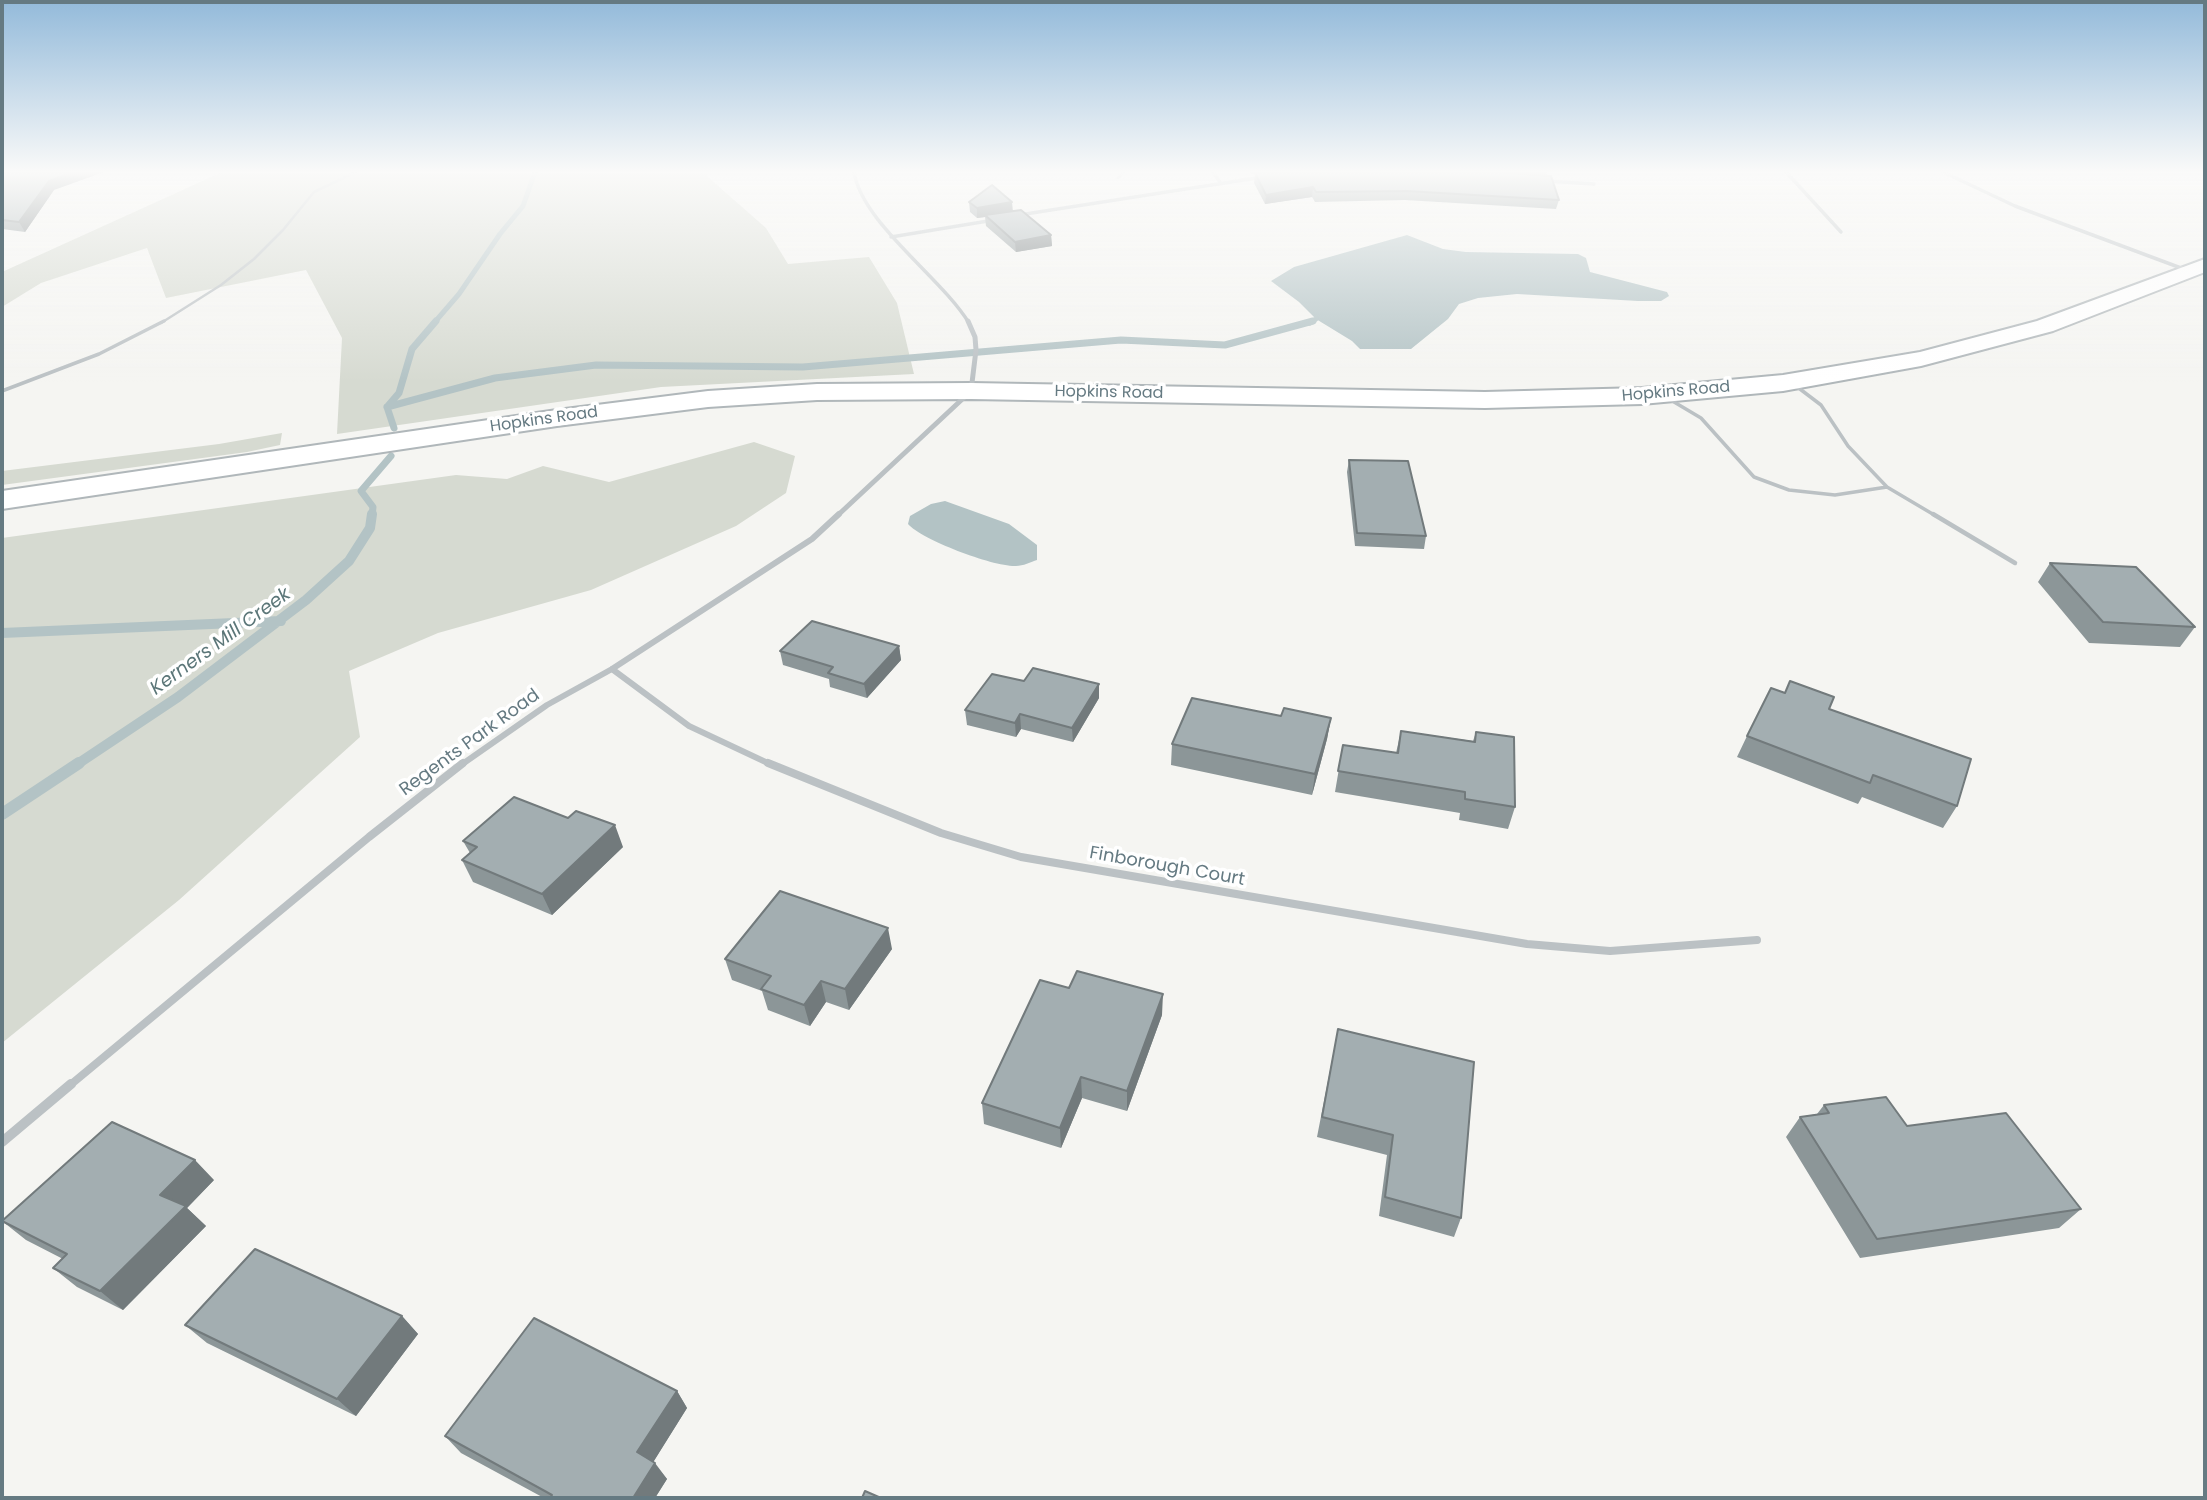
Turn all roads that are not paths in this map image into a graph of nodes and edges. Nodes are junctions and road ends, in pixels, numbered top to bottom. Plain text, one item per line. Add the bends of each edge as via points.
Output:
1 (270, 242) edge
2 (896, 242) edge
3 (2121, 242) edge
4 (2198, 268) edge
5 (1790, 382) junction
6 (2, 391) edge
7 (971, 391) junction
8 (1661, 394) junction
9 (1887, 487) junction
10 (2, 499) edge
11 (2015, 563) dead end
12 (612, 669) junction
13 (1757, 940) dead end
14 (2, 1142) edge

1 - 6 lane via 203,297 102,353
2 - 7 street via 957,305 975,336
3 - 4 street
4 - 5 main road, Hopkins Road via 2045,326 1921,359
5 - 8 main road, Hopkins Road
5 - 9 lane via 1821,405 1847,446
7 - 8 main road, Hopkins Road via 1485,400
7 - 10 main road, Hopkins Road via 817,392 708,399
7 - 12 street, Regents Park Road via 812,539
8 - 9 lane via 1701,418 1754,477 1789,490 1835,495
9 - 11 lane
12 - 13 street, Finborough Court via 689,726 743,753 941,833 1021,857 1527,944 1610,951
12 - 14 street, Regents Park Road via 547,705 466,761

